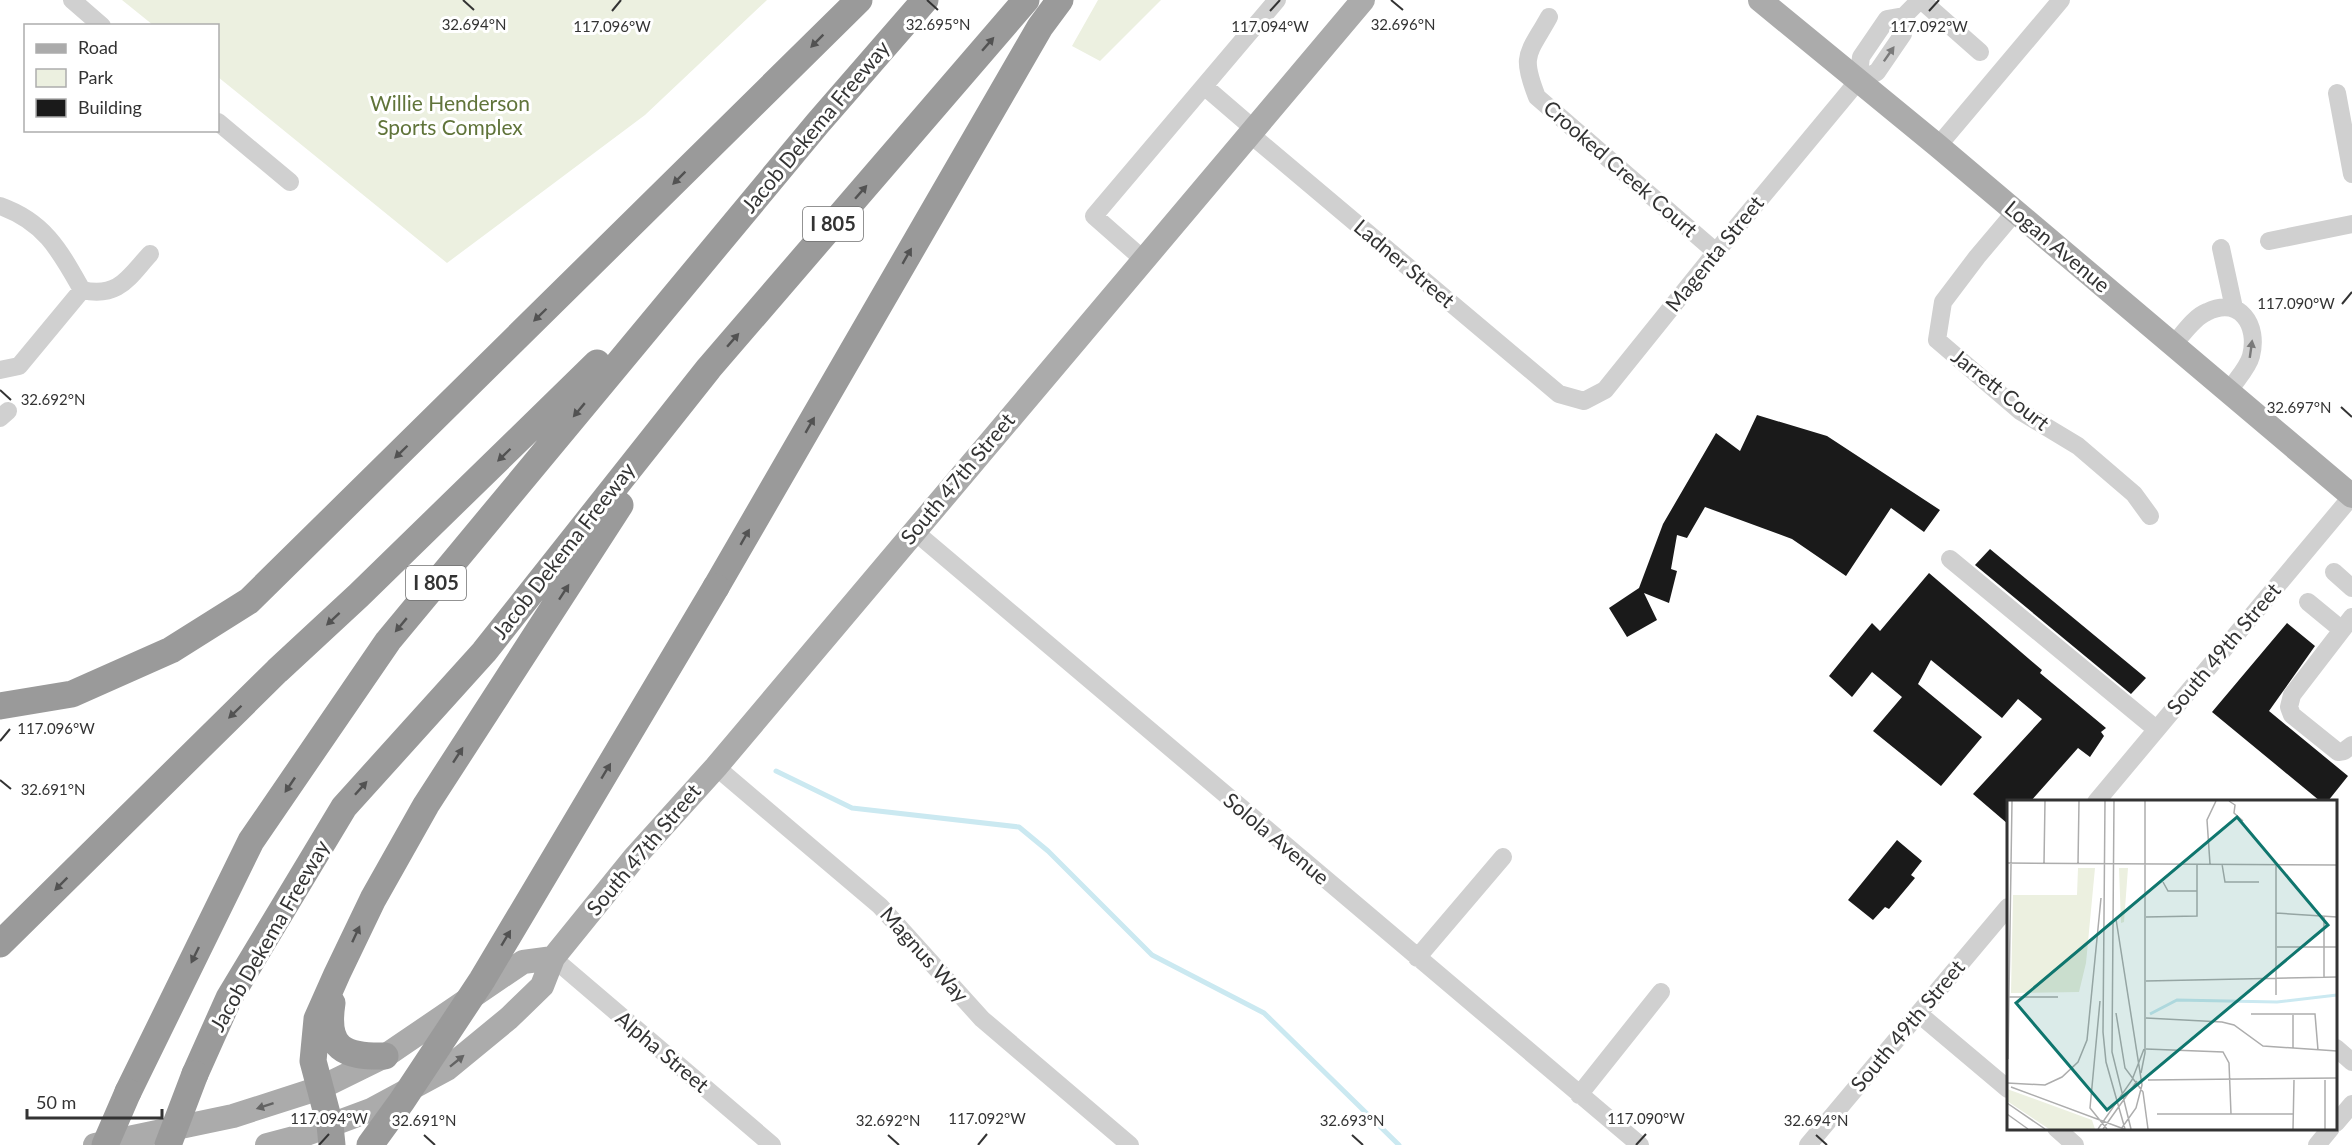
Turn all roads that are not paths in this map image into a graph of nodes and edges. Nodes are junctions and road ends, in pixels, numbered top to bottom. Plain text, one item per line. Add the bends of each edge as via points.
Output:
1 (72, 0) edge
2 (859, 0) edge
3 (925, 0) edge
4 (1026, 0) edge
5 (1060, 0) edge
6 (1277, 0) edge
7 (1760, 0) edge
8 (1921, 0) edge
9 (2061, 0) edge
10 (1362, 1) edge
11 (1549, 17) dead end
12 (100, 24) edge
13 (1980, 52) dead end
14 (1858, 81) junction
15 (1204, 86) junction
16 (2337, 93) dead end
17 (219, 123) edge
18 (818, 123) junction
19 (1252, 131) junction
20 (1938, 146) junction
21 (2352, 174) edge
22 (290, 182) dead end
23 (0, 206) edge
24 (2015, 212) junction
25 (2352, 224) edge
26 (2269, 241) dead end
27 (2221, 248) dead end
28 (1716, 252) junction
29 (150, 254) dead end
30 (1144, 260) junction
31 (82, 290) junction
32 (2234, 308) junction
33 (2174, 344) junction
34 (709, 368) junction
35 (0, 370) edge
36 (2229, 391) junction
37 (1559, 394) joint
38 (2352, 496) edge
39 (2151, 516) dead end
40 (914, 531) junction
41 (1950, 559) dead end
42 (2334, 572) dead end
43 (2352, 588) edge
44 (2308, 602) dead end
45 (2347, 623) edge
46 (0, 706) edge
47 (2157, 729) junction
48 (2352, 745) edge
49 (716, 767) junction
50 (2097, 800) edge
51 (1503, 857) dead end
52 (2007, 908) edge
53 (0, 944) edge
54 (553, 958) junction
55 (1417, 958) junction
56 (337, 974) junction
57 (1661, 992) dead end
58 (1920, 1014) junction
59 (2337, 1049) edge
60 (385, 1056) junction
61 (2352, 1062) edge
62 (320, 1088) junction
63 (2007, 1088) edge
64 (1579, 1095) junction
65 (2352, 1104) edge
66 (2337, 1122) edge
67 (2058, 1130) edge
68 (2329, 1130) edge
69 (331, 1135) edge
70 (95, 1145) edge
71 (105, 1145) edge
72 (168, 1145) edge
73 (267, 1145) edge
74 (370, 1145) edge
75 (772, 1145) edge
76 (1130, 1145) edge
77 (1640, 1145) edge
78 (1808, 1145) edge
79 (2075, 1145) edge
80 (2317, 1145) edge

1 - 12 street
2 -> 46 highway via 249,601 171,650 72,694
3 - 18 highway, Jacob Dekema Freeway / I 805
34 -> 4 highway, Jacob Dekema Freeway / I 805
74 -> 5 highway, bridge via 482,980 716,587 1034,37
6 - 15 street
7 - 14 main road, Logan Avenue
8 - 13 street
8 - 14 street via 1904,16 1887,19 1861,57
9 - 20 street
10 - 19 main road, South 47th Street
11 - 28 street, Crooked Creek Court via 1527,55 1527,71 1537,97
14 - 20 main road, Logan Avenue
14 - 28 street, Magenta Street
15 - 19 street, Ladner Street
15 - 30 street via 1094,216
16 - 21 street
17 - 22 street
18 -> 53 highway via 578,384
18 -> 71 highway, Jacob Dekema Freeway / I 805, bridge via 388,641 251,841
19 - 30 main road, South 47th Street
19 - 37 street, Ladner Street
20 - 24 main road, Logan Avenue
23 - 31 street via 21,214 56,245
24 - 33 main road, Logan Avenue
24 - 39 street, Jarrett Court via 1943,302 1937,340 2020,411 2078,446 2134,494
25 - 26 street
27 - 32 street
28 - 37 street, Magenta Street via 1605,390 1584,401
29 - 31 street via 120,286 104,293
30 - 40 main road, South 47th Street
31 - 35 street via 19,366
32 - 33 street via 2204,312
36 -> 32 street via 2251,358 2253,341 2246,318
33 - 36 main road, Logan Avenue
56 -> 34 highway via 426,804
72 -> 34 highway, Jacob Dekema Freeway / I 805, bridge via 229,998 344,807 484,652
36 - 38 main road, Logan Avenue
38 - 47 street, South 49th Street
40 - 49 main road, South 47th Street
40 - 55 street, Solola Avenue
41 - 47 street
42 - 43 street
44 - 45 street
45 - 48 street via 2292,695 2289,707 2292,715 2338,752
47 - 50 street, South 49th Street
49 - 54 main road, South 47th Street via 634,858
49 - 76 street, Magnus Way via 880,906 982,1019
51 - 55 street
52 - 58 street, South 49th Street
54 - 60 main road via 523,962
69 -> 54 main road, South 47th Street via 447,1069 542,986
54 - 75 street, Alpha Street
55 - 64 street, Solola Avenue
56 - 60 highway via 330,1019 334,1040 346,1053
56 - 62 highway via 317,1019 313,1061
57 - 64 street
58 - 63 street
58 - 78 street, South 49th Street
59 - 61 street
60 - 62 main road
62 - 69 highway
62 -> 70 main road via 233,1116
64 - 77 street, Solola Avenue
65 - 66 street
67 - 79 street
68 - 80 street
69 - 73 main road, South 47th Street via 301,1136

